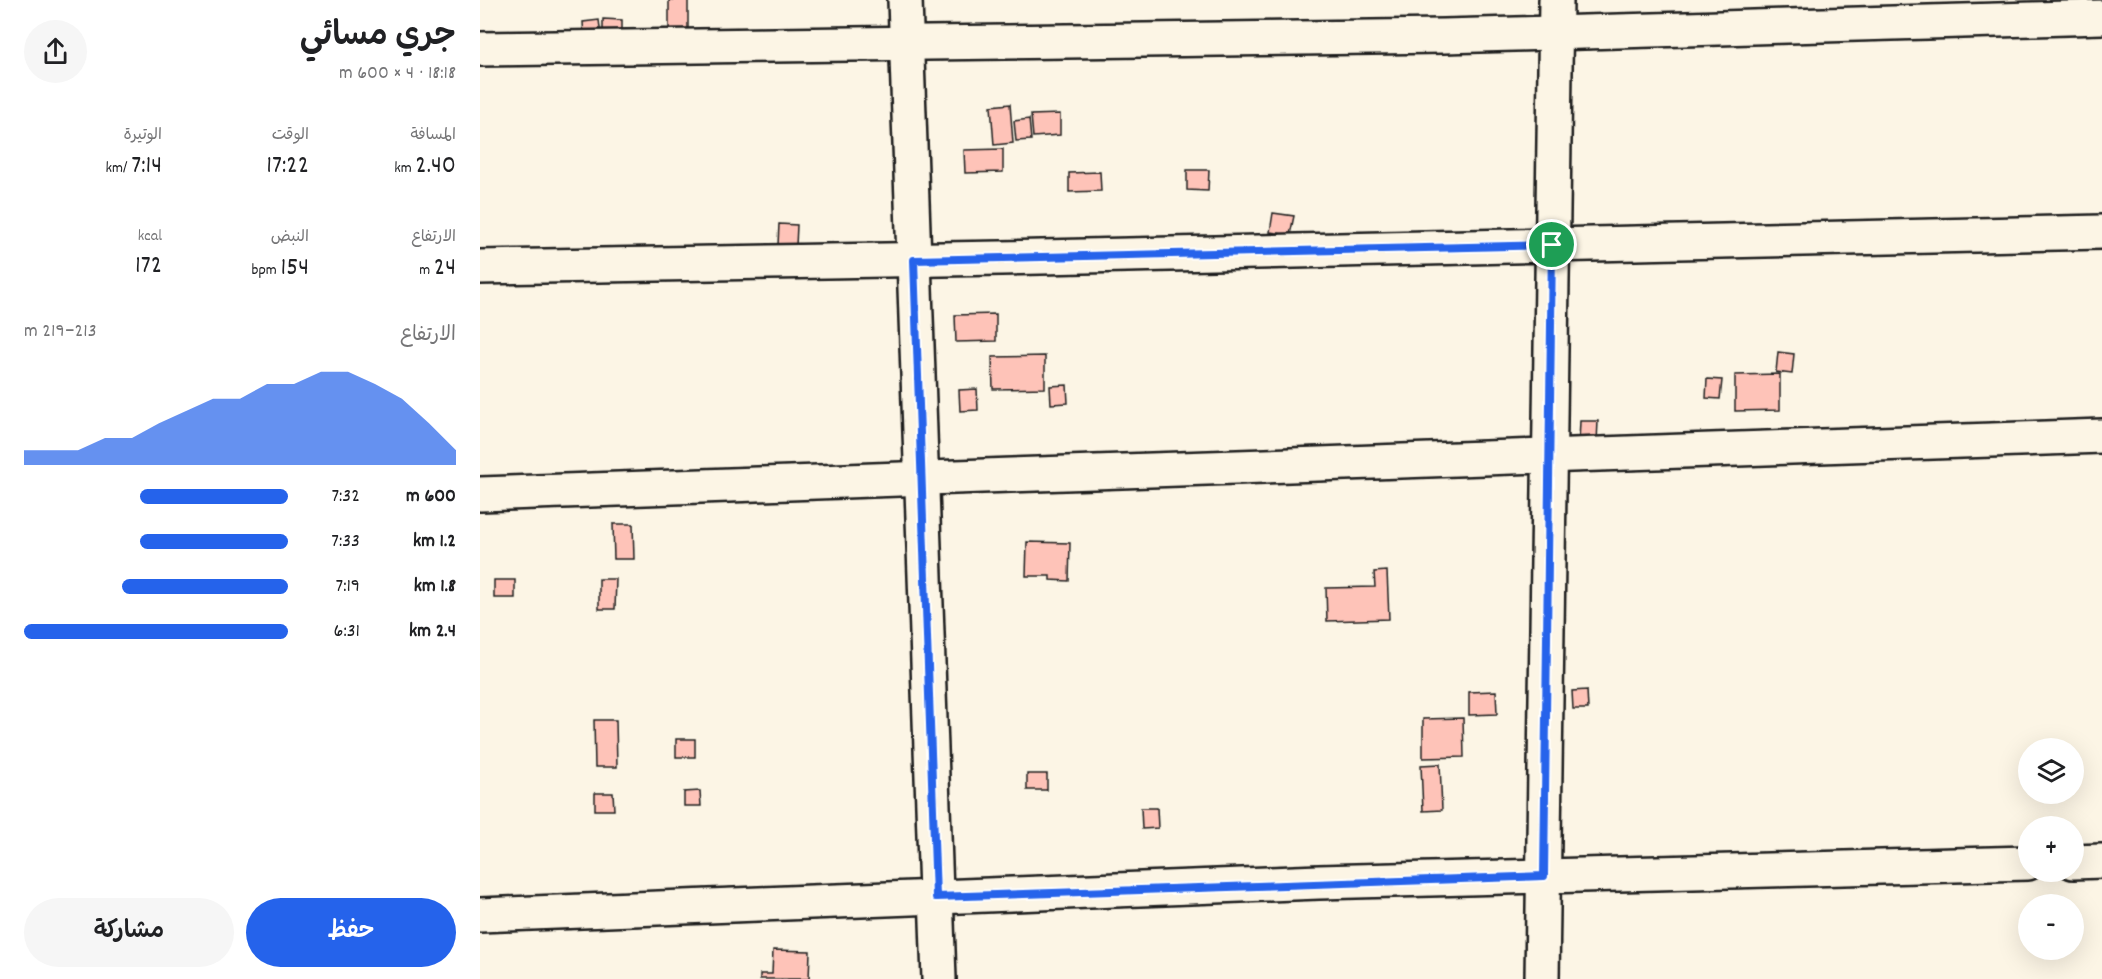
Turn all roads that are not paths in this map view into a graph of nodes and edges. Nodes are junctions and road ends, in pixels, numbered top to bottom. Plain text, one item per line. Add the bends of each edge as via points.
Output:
1 (905, 0) edge
2 (1556, 0) edge
3 (2102, 17) edge
4 (1556, 33) junction
5 (906, 43) junction
6 (480, 49) edge
7 (2102, 232) edge
8 (1552, 245) junction
9 (914, 260) junction
10 (480, 267) edge
11 (2102, 436) edge
12 (1550, 457) junction
13 (921, 478) junction
14 (480, 494) edge
15 (2102, 861) edge
16 (2084, 862) edge
17 (2018, 863) edge
18 (1544, 876) junction
19 (936, 897) junction
20 (480, 915) edge
21 (939, 979) edge
22 (1542, 979) edge

1 - 5 street
2 - 4 street
3 - 4 street
4 - 5 street
4 - 8 street
5 - 6 street
5 - 9 street
7 - 8 street
8 - 9 street
8 - 12 street
9 - 10 street
9 - 13 street
11 - 12 street
12 - 13 street
12 - 18 street
13 - 14 street
13 - 19 street
15 - 16 street
17 - 18 street
18 - 19 street
18 - 22 street
19 - 20 street
19 - 21 street

